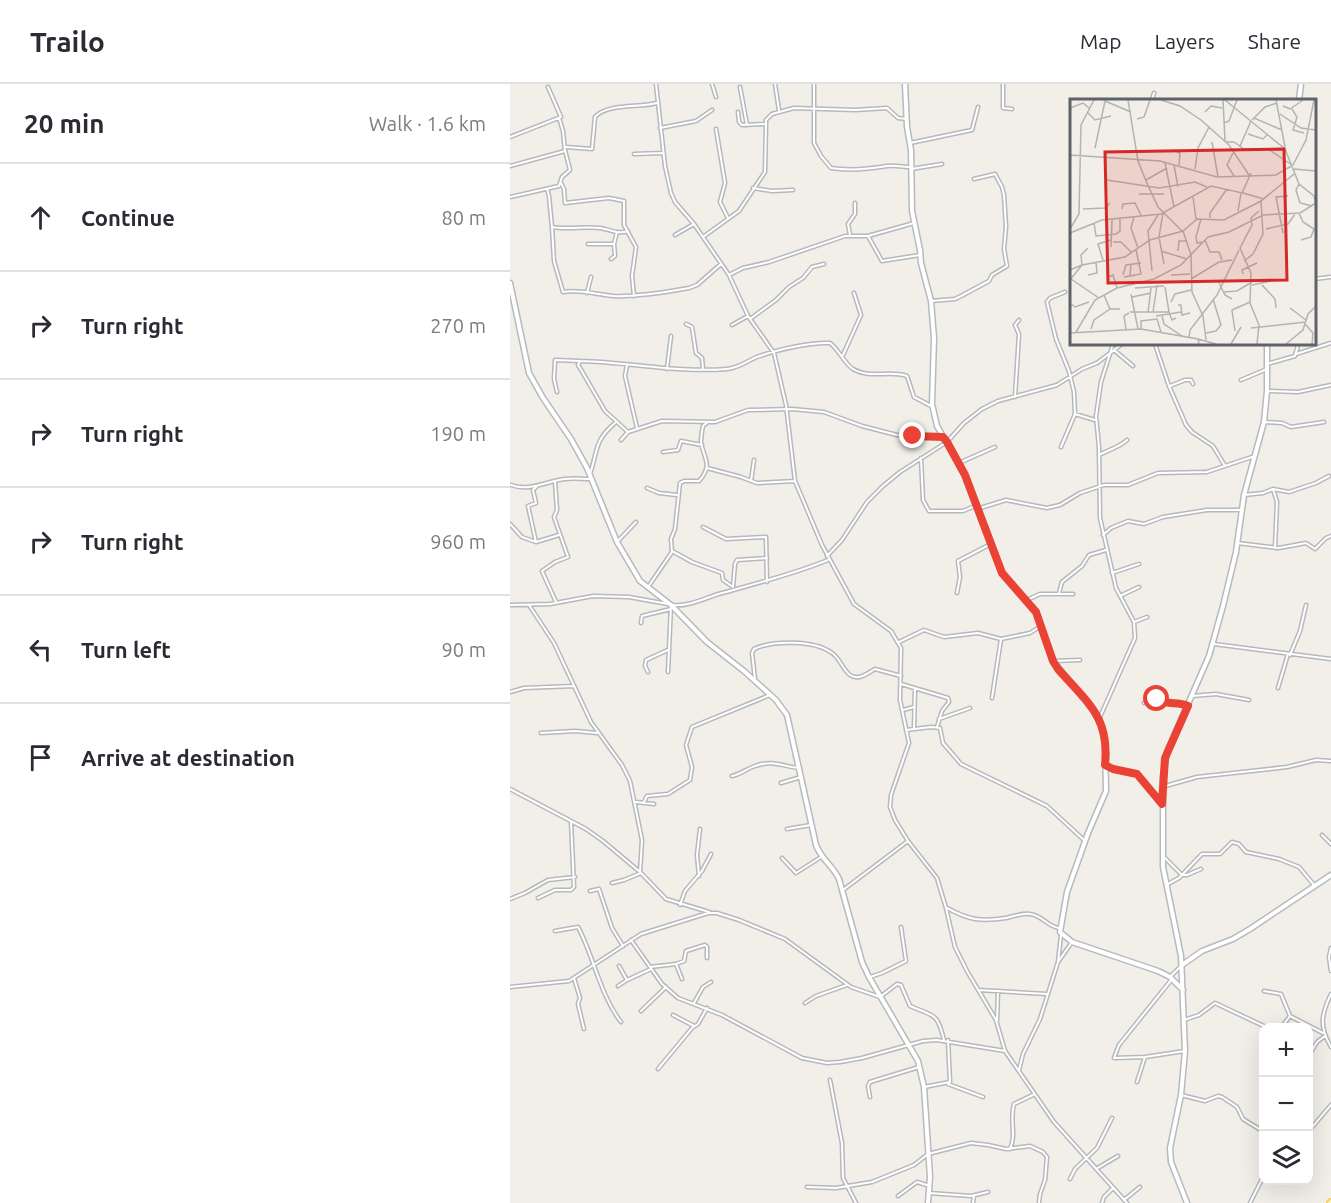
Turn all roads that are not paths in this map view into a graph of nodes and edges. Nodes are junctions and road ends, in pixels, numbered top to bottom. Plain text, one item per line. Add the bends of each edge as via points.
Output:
1 (656, 84) edge
2 (712, 84) edge
3 (775, 84) edge
4 (814, 84) edge
5 (905, 84) edge
6 (1003, 84) edge
7 (1301, 84) edge
8 (548, 87) dead end
9 (740, 87) dead end
10 (1154, 93) dead end
11 (716, 97) dead end
12 (1152, 99) edge
13 (1299, 99) edge
14 (657, 103) junction
15 (978, 106) dead end
16 (814, 108) junction
17 (1012, 109) dead end
18 (712, 110) dead end
19 (779, 111) junction
20 (738, 112) dead end
21 (559, 118) junction
22 (907, 119) junction
23 (766, 124) junction
24 (747, 125) junction
25 (660, 128) junction
26 (716, 129) dead end
27 (510, 137) edge
28 (910, 143) junction
29 (565, 148) junction
30 (663, 153) junction
31 (634, 154) dead end
32 (942, 164) dead end
33 (510, 166) edge
34 (911, 168) junction
35 (974, 179) dead end
36 (561, 183) junction
37 (753, 188) junction
38 (547, 189) junction
39 (793, 189) dead end
40 (510, 197) edge
41 (855, 203) dead end
42 (728, 219) junction
43 (914, 223) junction
44 (694, 224) junction
45 (552, 227) junction
46 (628, 231) junction
47 (617, 232) junction
48 (675, 235) dead end
49 (850, 235) junction
50 (868, 236) junction
51 (703, 237) junction
52 (588, 244) dead end
53 (614, 244) junction
54 (921, 254) junction
55 (611, 259) dead end
56 (721, 264) junction
57 (824, 264) dead end
58 (729, 275) junction
59 (591, 277) dead end
60 (1331, 277) edge
61 (1316, 279) edge
62 (510, 283) edge
63 (1065, 292) dead end
64 (587, 293) junction
65 (855, 293) dead end
66 (634, 296) junction
67 (931, 301) junction
68 (749, 318) junction
69 (1019, 320) dead end
70 (686, 324) dead end
71 (732, 325) dead end
72 (671, 336) dead end
73 (1331, 343) edge
74 (1113, 345) edge
75 (1121, 345) edge
76 (1155, 345) edge
77 (1267, 345) edge
78 (1298, 345) dead end
79 (1114, 350) junction
80 (774, 353) junction
81 (1109, 353) junction
82 (1296, 354) junction
83 (843, 356) junction
84 (580, 361) junction
85 (627, 365) junction
86 (1133, 366) dead end
87 (1267, 366) junction
88 (667, 369) junction
89 (703, 369) junction
90 (1070, 377) junction
91 (1241, 380) dead end
92 (1193, 384) dead end
93 (1331, 385) edge
94 (1169, 386) junction
95 (1267, 391) junction
96 (557, 393) dead end
97 (1015, 397) junction
98 (933, 407) junction
99 (787, 410) junction
100 (1075, 414) junction
101 (1095, 420) junction
102 (708, 422) junction
103 (1264, 422) junction
104 (1324, 422) dead end
105 (615, 423) junction
106 (637, 428) junction
107 (628, 432) junction
108 (943, 437) junction
109 (621, 440) dead end
110 (1128, 440) dead end
111 (947, 442) junction
112 (702, 445) junction
113 (995, 447) dead end
114 (1061, 447) dead end
115 (663, 452) dead end
116 (1099, 455) junction
117 (1255, 456) junction
118 (921, 458) junction
119 (754, 460) dead end
120 (959, 462) junction
121 (1225, 466) junction
122 (706, 468) junction
123 (1329, 476) dead end
124 (592, 477) junction
125 (555, 481) junction
126 (751, 481) junction
127 (795, 481) junction
128 (511, 485) edge
129 (537, 486) junction
130 (1099, 486) junction
131 (647, 488) dead end
132 (1273, 489) junction
133 (677, 495) junction
134 (1244, 495) junction
135 (977, 507) junction
136 (1242, 510) junction
137 (636, 522) dead end
138 (510, 524) edge
139 (703, 527) dead end
140 (560, 535) junction
141 (1103, 535) junction
142 (1331, 536) edge
143 (536, 542) junction
144 (617, 542) junction
145 (1238, 543) junction
146 (991, 544) junction
147 (1275, 548) junction
148 (1106, 550) junction
149 (672, 551) junction
150 (827, 556) junction
151 (766, 558) junction
152 (830, 560) junction
153 (1139, 564) dead end
154 (1112, 573) junction
155 (767, 582) junction
156 (648, 587) junction
157 (1139, 587) dead end
158 (733, 588) junction
159 (1059, 592) junction
160 (957, 593) dead end
161 (1073, 594) dead end
162 (1120, 596) junction
163 (1027, 600) junction
164 (556, 602) junction
165 (510, 605) edge
166 (529, 605) junction
167 (1306, 605) dead end
168 (671, 607) junction
169 (1147, 617) dead end
170 (641, 622) dead end
171 (1134, 622) junction
172 (1041, 626) junction
173 (1001, 639) junction
174 (899, 642) junction
175 (1214, 644) junction
176 (669, 650) junction
177 (1289, 654) junction
178 (1331, 659) edge
179 (1080, 660) dead end
180 (1053, 661) junction
181 (648, 672) dead end
182 (668, 672) dead end
183 (901, 676) junction
184 (755, 681) junction
185 (901, 684) junction
186 (574, 686) junction
187 (915, 688) junction
188 (1278, 688) dead end
189 (510, 692) edge
190 (770, 695) junction
191 (1192, 696) junction
192 (992, 698) dead end
193 (1248, 700) dead end
194 (1144, 703) dead end
195 (1188, 706) junction
196 (914, 707) junction
197 (970, 708) dead end
198 (902, 710) junction
199 (1099, 717) junction
200 (939, 719) junction
201 (937, 727) junction
202 (914, 729) junction
203 (906, 730) junction
204 (597, 732) junction
205 (541, 733) dead end
206 (1331, 761) edge
207 (1105, 765) junction
208 (800, 768) junction
209 (732, 776) dead end
210 (801, 777) junction
211 (781, 783) dead end
212 (1162, 787) junction
213 (510, 789) edge
214 (636, 802) junction
215 (644, 802) junction
216 (654, 804) dead end
217 (1162, 804) junction
218 (571, 821) junction
219 (811, 825) junction
220 (787, 828) dead end
221 (700, 829) dead end
222 (1322, 835) dead end
223 (908, 841) junction
224 (1085, 841) junction
225 (1331, 844) edge
226 (711, 854) dead end
227 (1162, 856) junction
228 (821, 857) junction
229 (782, 858) dead end
230 (1201, 869) dead end
231 (641, 872) junction
232 (1182, 875) junction
233 (1331, 875) edge
234 (699, 876) junction
235 (575, 877) junction
236 (612, 883) dead end
237 (1166, 885) junction
238 (1315, 886) junction
239 (843, 890) junction
240 (590, 891) dead end
241 (538, 898) dead end
242 (510, 899) edge
243 (680, 904) junction
244 (946, 908) junction
245 (712, 913) junction
246 (901, 927) dead end
247 (1059, 928) junction
248 (555, 931) dead end
249 (1061, 935) junction
250 (631, 940) junction
251 (1072, 942) junction
252 (623, 946) junction
253 (1331, 948) edge
254 (707, 958) dead end
255 (1058, 962) junction
256 (595, 963) junction
257 (676, 964) junction
258 (620, 966) dead end
259 (1182, 966) junction
260 (651, 968) junction
261 (1331, 971) edge
262 (868, 977) junction
263 (574, 978) junction
264 (1171, 978) junction
265 (682, 979) dead end
266 (627, 980) junction
267 (711, 982) dead end
268 (847, 984) junction
269 (618, 986) dead end
270 (510, 987) edge
271 (666, 987) junction
272 (978, 990) junction
273 (1183, 990) junction
274 (998, 991) junction
275 (1264, 991) dead end
276 (1047, 994) junction
277 (1331, 994) edge
278 (880, 997) junction
279 (1330, 999) edge
280 (694, 1003) junction
281 (805, 1003) dead end
282 (707, 1008) junction
283 (641, 1011) dead end
284 (673, 1015) dead end
285 (1290, 1016) junction
286 (1184, 1020) junction
287 (621, 1022) dead end
288 (997, 1023) junction
289 (1285, 1023) edge
290 (1259, 1024) edge
291 (694, 1026) junction
292 (584, 1029) dead end
293 (1324, 1034) junction
294 (946, 1040) junction
295 (909, 1045) junction
296 (1331, 1047) edge
297 (1313, 1049) edge
298 (1005, 1051) junction
299 (1185, 1051) junction
300 (1145, 1057) junction
301 (919, 1067) junction
302 (658, 1070) dead end
303 (1019, 1070) junction
304 (830, 1080) dead end
305 (1137, 1082) dead end
306 (948, 1084) junction
307 (924, 1087) junction
308 (1035, 1094) junction
309 (1181, 1095) junction
310 (983, 1096) dead end
311 (870, 1097) dead end
312 (1331, 1106) edge
313 (1112, 1118) dead end
314 (1261, 1131) edge
315 (1309, 1131) edge
316 (1010, 1149) junction
317 (928, 1154) junction
318 (1118, 1156) dead end
319 (1087, 1159) junction
320 (1096, 1169) junction
321 (1070, 1179) dead end
322 (1259, 1184) edge
323 (846, 1186) junction
324 (930, 1186) junction
325 (807, 1187) dead end
326 (1140, 1187) dead end
327 (1113, 1188) junction
328 (988, 1192) dead end
329 (929, 1193) junction
330 (898, 1196) dead end
331 (974, 1196) junction
332 (1125, 1202) edge
333 (856, 1203) edge
334 (928, 1203) edge
335 (973, 1203) edge
336 (1039, 1203) edge
337 (1102, 1203) edge
338 (1187, 1203) edge
339 (1250, 1203) edge

1 - 14 street
2 - 11 street
3 - 19 street
4 - 16 street
5 - 22 street
6 - 17 street via 1003,108
7 - 13 street
8 - 21 street
9 - 24 street
10 - 12 street
14 - 25 street
14 - 29 street via 598,114 592,148
15 - 28 street via 972,130
16 - 19 street
16 - 22 street via 887,108 898,118
16 - 34 street via 814,143 832,169
18 - 25 street via 696,121
19 - 23 street via 769,116
20 - 24 street via 741,124
21 - 27 street
21 - 29 street
22 - 28 street
23 - 24 street
23 - 37 street via 766,170
25 - 30 street
26 - 42 street via 725,183 720,202
28 - 34 street
29 - 33 street via 558,154
29 - 36 street via 570,170
30 - 31 street
30 - 44 street via 675,202
32 - 34 street
34 - 43 street
35 - 67 street via 995,174 1002,187 1007,266 963,296
36 - 38 street
36 - 46 street via 565,203 609,198 624,201 624,225
37 - 39 street
37 - 42 street via 739,211
38 - 40 street
38 - 45 street
41 - 49 street via 855,214 848,224
42 - 51 street
43 - 50 street
43 - 54 street
44 - 48 street
44 - 51 street
45 - 47 street
45 - 64 street via 554,261 563,292
46 - 47 street
46 - 66 street via 636,247
47 - 53 street
49 - 50 street
49 - 58 street
50 - 54 street via 882,261
51 - 56 street
52 - 53 street
53 - 55 street via 615,256
54 - 67 street
56 - 58 street
56 - 66 street via 694,287
57 - 68 street via 813,267
58 - 68 street
59 - 64 street
60 - 61 street
62 - 124 street via 529,373
63 - 90 street via 1050,298 1047,305
64 - 66 street
65 - 83 street via 861,315
67 - 98 street
68 - 71 street
68 - 80 street
69 - 97 street via 1015,326 1019,334
70 - 89 street via 692,327 695,351 702,358
72 - 88 street
73 - 82 street
74 - 81 street
75 - 79 street
76 - 94 street
77 - 87 street
78 - 82 street
79 - 81 street
79 - 86 street
80 - 83 street via 825,343
80 - 89 street via 738,367
80 - 99 street
81 - 90 street
81 - 101 street
82 - 87 street
83 - 98 street via 852,368 860,371 907,376 916,399
84 - 85 street
84 - 96 street via 555,360
84 - 105 street via 578,365
85 - 88 street
85 - 106 street via 625,376
87 - 91 street
87 - 95 street
88 - 89 street
90 - 97 street
90 - 100 street
92 - 94 street via 1185,380
93 - 95 street via 1298,392
94 - 121 street via 1189,429 1214,446
95 - 103 street
97 - 111 street via 982,409
98 - 108 street
99 - 102 street via 747,410
99 - 108 street via 824,412 897,435
99 - 127 street
100 - 101 street
100 - 114 street
101 - 116 street
102 - 106 street via 668,420
102 - 112 street via 703,426
103 - 104 street via 1291,427
103 - 117 street
105 - 107 street
105 - 124 street via 598,442
106 - 107 street
107 - 109 street
108 - 111 street
110 - 116 street
111 - 118 street
111 - 120 street
112 - 115 street via 681,441 676,451
112 - 122 street via 707,456
113 - 120 street
116 - 130 street
117 - 121 street
117 - 134 street
118 - 135 street via 923,500 929,511
118 - 150 street via 867,502
119 - 126 street
120 - 135 street
121 - 130 street via 1207,472 1158,473 1128,485
122 - 126 street
122 - 133 street via 699,481 680,483
123 - 132 street via 1289,492
124 - 125 street
124 - 144 street
125 - 129 street
125 - 140 street via 554,517
126 - 127 street
127 - 150 street
128 - 129 street
129 - 143 street via 533,490 536,503 528,506
130 - 135 street via 1054,507 1006,500
130 - 141 street
131 - 133 street
132 - 134 street
132 - 147 street via 1277,502
133 - 149 street
134 - 136 street
135 - 146 street
136 - 141 street via 1207,510 1144,524 1128,521
136 - 145 street
137 - 144 street
138 - 143 street via 522,537
139 - 151 street via 726,539 765,536
140 - 143 street
140 - 164 street via 568,557 542,571
141 - 148 street
142 - 147 street via 1315,549 1306,543
144 - 156 street via 640,581
145 - 147 street
145 - 175 street
146 - 160 street via 958,561
146 - 163 street via 1005,577
148 - 154 street
148 - 159 street via 1089,555 1062,582
149 - 156 street
149 - 158 street via 722,573 723,580
150 - 152 street
151 - 155 street
151 - 158 street via 735,562
152 - 155 street
152 - 174 street via 854,603 891,631
153 - 154 street
154 - 162 street
155 - 158 street
156 - 168 street
157 - 162 street
158 - 168 street
159 - 161 street
159 - 163 street
162 - 171 street
163 - 172 street
164 - 166 street
164 - 168 street via 611,596
165 - 166 street
166 - 186 street via 554,643
167 - 177 street
168 - 170 street via 642,616
168 - 176 street
168 - 184 street
169 - 171 street
171 - 199 street via 1134,643
172 - 173 street via 1030,633
172 - 180 street
173 - 174 street via 978,633 944,637 924,630
173 - 192 street
174 - 183 street
175 - 177 street
175 - 191 street
176 - 181 street via 646,660
176 - 182 street
177 - 178 street
177 - 188 street
179 - 180 street
180 - 199 street
183 - 184 street via 875,669 867,675 853,676 829,651 786,642 754,649
183 - 185 street
184 - 190 street
185 - 187 street
185 - 198 street
186 - 189 street
186 - 204 street
187 - 196 street
187 - 200 street via 948,698
190 - 208 street via 787,715
190 - 215 street via 692,727 686,746 692,767 690,780 668,794 647,796
191 - 193 street via 1221,694
191 - 195 street
194 - 195 street via 1155,699
195 - 212 street via 1165,758
196 - 198 street
196 - 202 street
197 - 200 street
198 - 203 street
199 - 207 street via 1105,739
200 - 201 street
201 - 202 street
201 - 224 street via 942,731 943,743 961,764 1047,806
202 - 203 street
203 - 223 street via 908,749 890,802 895,820
204 - 205 street
204 - 214 street via 626,772
206 - 212 street via 1197,777
207 - 217 street via 1137,774
207 - 224 street via 1106,791
208 - 209 street via 775,763 754,766
208 - 210 street
210 - 211 street
210 - 219 street
212 - 217 street
213 - 218 street
214 - 215 street
214 - 231 street via 642,840
215 - 216 street
217 - 227 street
218 - 231 street
218 - 235 street
219 - 220 street
219 - 228 street
221 - 234 street
222 - 225 street
223 - 239 street
223 - 244 street via 937,878
224 - 247 street via 1066,892
226 - 234 street
227 - 232 street
227 - 237 street
228 - 229 street via 796,873
228 - 239 street via 837,874
230 - 232 street
231 - 236 street
231 - 243 street via 666,899
232 - 237 street
232 - 238 street via 1202,854 1220,854 1232,842 1246,852 1299,867
233 - 238 street
234 - 243 street via 685,891
235 - 241 street via 573,889 555,890
235 - 242 street via 548,880
237 - 259 street
238 - 259 street via 1250,929 1202,951
239 - 262 street
240 - 252 street via 599,889
243 - 245 street
244 - 247 street via 975,920 1037,915
244 - 272 street via 955,947
245 - 250 street via 645,932
245 - 268 street via 785,939
246 - 262 street via 906,961
247 - 249 street
248 - 256 street via 578,927
249 - 251 street
249 - 255 street
250 - 252 street
250 - 260 street
251 - 255 street
251 - 264 street
252 - 256 street
253 - 261 street
254 - 257 street via 707,947 701,946 686,951 684,961
255 - 276 street
256 - 263 street
256 - 287 street via 611,1007
257 - 260 street
257 - 265 street
258 - 266 street
259 - 264 street
259 - 273 street
260 - 266 street
260 - 271 street
262 - 278 street
263 - 270 street
263 - 292 street
264 - 273 street
264 - 300 street via 1113,1058
266 - 269 street
267 - 280 street via 703,987
268 - 278 street
268 - 281 street
271 - 280 street via 678,998
271 - 283 street
272 - 274 street
272 - 288 street
273 - 286 street
274 - 276 street
274 - 288 street
275 - 285 street via 1283,996
276 - 303 street
277 - 279 street
278 - 294 street via 901,985 910,1006 937,1019
278 - 295 street
279 - 293 street via 1323,1016
280 - 282 street
282 - 291 street
282 - 295 street via 789,1053 819,1062 851,1060
284 - 291 street
285 - 289 street
285 - 293 street
286 - 290 street via 1215,1003
286 - 299 street
288 - 298 street
291 - 302 street
293 - 296 street
293 - 297 street
294 - 295 street
294 - 298 street
294 - 306 street via 951,1080
295 - 301 street
298 - 303 street
299 - 300 street
299 - 309 street
300 - 305 street
301 - 307 street
301 - 311 street via 870,1082
303 - 308 street
304 - 323 street via 840,1125
306 - 307 street
306 - 310 street
307 - 317 street
308 - 316 street via 1014,1104 1015,1138
308 - 319 street
309 - 314 street via 1205,1101 1222,1097
309 - 338 street via 1170,1148
312 - 315 street
313 - 319 street via 1101,1142
316 - 317 street via 971,1143
316 - 336 street via 1030,1146 1047,1155
317 - 323 street via 914,1165 885,1177
317 - 324 street
318 - 320 street
319 - 320 street
319 - 321 street
320 - 327 street
322 - 339 street
323 - 325 street
323 - 333 street
324 - 329 street
324 - 330 street via 917,1182
326 - 332 street
327 - 332 street
327 - 337 street
328 - 331 street
329 - 331 street
329 - 334 street
331 - 335 street

